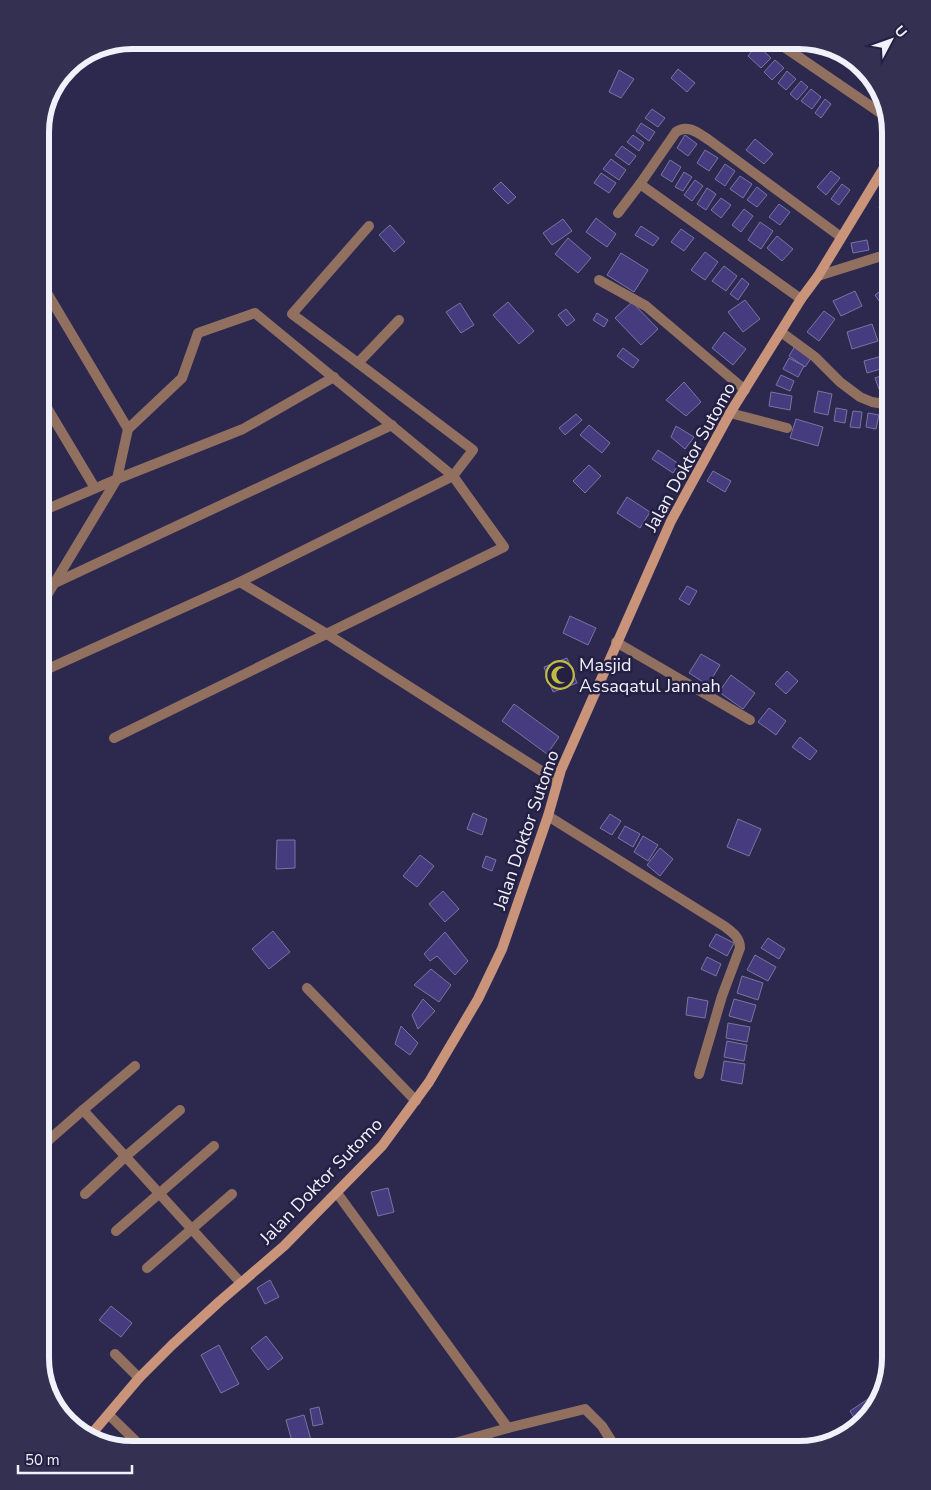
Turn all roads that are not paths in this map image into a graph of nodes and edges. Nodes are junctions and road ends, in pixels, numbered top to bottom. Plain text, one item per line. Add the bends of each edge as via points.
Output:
1 (787, 49) edge
2 (880, 113) edge
3 (882, 171) edge
4 (640, 184) junction
5 (618, 213) dead end
6 (369, 226) dead end
7 (841, 237) junction
8 (882, 257) edge
9 (818, 276) junction
10 (599, 280) dead end
11 (49, 296) edge
12 (801, 299) junction
13 (399, 320) dead end
14 (781, 332) junction
15 (358, 363) junction
16 (334, 377) junction
17 (744, 390) junction
18 (882, 404) edge
19 (49, 411) edge
20 (730, 412) junction
21 (392, 425) junction
22 (787, 428) dead end
23 (128, 429) junction
24 (453, 476) junction
25 (117, 479) junction
26 (95, 488) junction
27 (49, 508) edge
28 (55, 582) junction
29 (240, 582) junction
30 (49, 586) edge
31 (49, 592) edge
32 (327, 634) junction
33 (616, 642) junction
34 (49, 668) edge
35 (750, 720) dead end
36 (114, 738) dead end
37 (557, 781) junction
38 (548, 816) junction
39 (307, 988) dead end
40 (135, 1066) dead end
41 (699, 1074) dead end
42 (416, 1101) junction
43 (83, 1110) junction
44 (180, 1110) dead end
45 (49, 1140) edge
46 (214, 1146) dead end
47 (125, 1157) junction
48 (159, 1193) junction
49 (337, 1193) junction
50 (85, 1194) dead end
51 (232, 1194) dead end
52 (192, 1229) junction
53 (116, 1231) dead end
54 (147, 1268) dead end
55 (241, 1283) junction
56 (115, 1354) dead end
57 (140, 1378) junction
58 (109, 1414) junction
59 (508, 1428) junction
60 (93, 1432) edge
61 (487, 1435) junction
62 (136, 1441) edge
63 (464, 1441) edge
64 (489, 1441) edge
65 (611, 1441) edge

1 - 2 street
3 - 7 street, Jalan Doktor Sutomo
4 - 5 street
4 - 7 street via 676,132 687,128 709,140
4 - 12 street
6 - 15 street via 292,314
7 - 9 street, Jalan Doktor Sutomo
8 - 9 street
9 - 12 street, Jalan Doktor Sutomo
10 - 17 street via 646,306
11 - 23 street
12 - 14 street, Jalan Doktor Sutomo
13 - 15 street
14 - 17 street, Jalan Doktor Sutomo
14 - 18 street via 860,397
15 - 24 street via 473,450
16 - 21 street
16 - 23 street via 255,313 198,334 182,378
16 - 25 street via 243,429
17 - 20 street, Jalan Doktor Sutomo
19 - 26 street
20 - 22 street
20 - 33 street, Jalan Doktor Sutomo via 671,521
21 - 24 street
21 - 28 street
23 - 25 street
24 - 29 street
24 - 32 street via 504,547
25 - 26 street
25 - 28 street
26 - 27 street
28 - 30 street
28 - 31 street
29 - 32 street
29 - 34 street
32 - 36 street
32 - 37 street
33 - 35 street
33 - 37 street, Jalan Doktor Sutomo
37 - 38 street, Jalan Doktor Sutomo
38 - 41 street via 724,926 740,942
38 - 42 street, Jalan Doktor Sutomo via 502,949 454,1043
39 - 42 street
40 - 43 street
42 - 49 street, Jalan Doktor Sutomo via 382,1146
43 - 45 street
43 - 47 street
44 - 47 street
46 - 48 street
47 - 48 street
47 - 50 street
48 - 52 street
48 - 53 street
49 - 55 street, Jalan Doktor Sutomo
49 - 59 street
51 - 52 street
52 - 54 street
52 - 55 street
55 - 57 street, Jalan Doktor Sutomo
56 - 57 street
57 - 58 street, Jalan Doktor Sutomo
58 - 60 street, Jalan Doktor Sutomo
58 - 62 street
59 - 61 street
59 - 65 street via 585,1409
61 - 63 street
61 - 64 street

